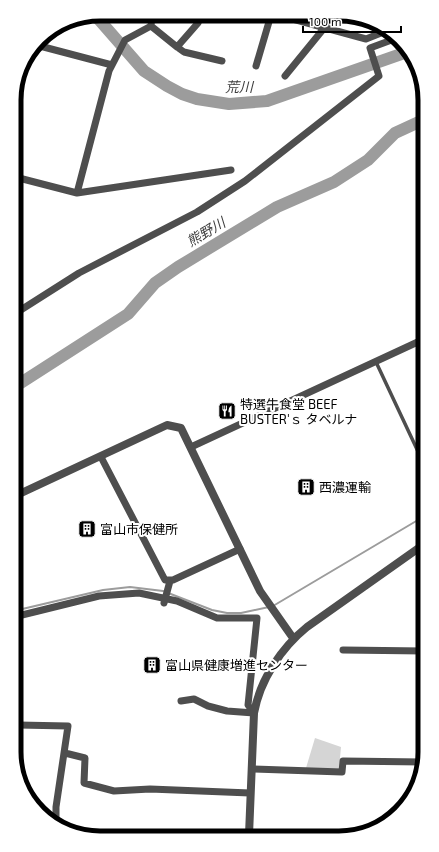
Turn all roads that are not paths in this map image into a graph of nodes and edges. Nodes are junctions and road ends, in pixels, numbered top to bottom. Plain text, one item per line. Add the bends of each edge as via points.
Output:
1 (151, 21) edge
2 (199, 21) edge
3 (269, 21) edge
4 (302, 21) edge
5 (326, 21) edge
6 (151, 26) junction
7 (325, 27) junction
8 (381, 33) edge
9 (390, 40) edge
10 (42, 47) edge
11 (177, 47) junction
12 (222, 61) dead end
13 (112, 65) junction
14 (256, 66) dead end
15 (285, 76) dead end
16 (231, 170) dead end
17 (21, 179) edge
18 (77, 193) junction
19 (21, 310) edge
20 (418, 342) edge
21 (375, 361) junction
22 (191, 447) junction
23 (418, 452) edge
24 (101, 457) junction
25 (21, 493) edge
26 (240, 549) junction
27 (418, 549) edge
28 (170, 581) junction
29 (165, 601) junction
30 (21, 615) edge
31 (293, 638) junction
32 (343, 650) dead end
33 (418, 651) edge
34 (181, 701) dead end
35 (254, 713) junction
36 (21, 725) edge
37 (65, 753) junction
38 (417, 762) edge
39 (252, 769) junction
40 (250, 793) junction
41 (56, 817) edge
42 (248, 831) edge

1 - 6 street
2 - 11 street
3 - 14 street
4 - 7 street
5 - 7 street
6 - 11 street
6 - 13 street via 125,40
7 - 8 street via 366,39
7 - 15 street
9 - 19 street via 370,48 379,76 245,181 198,212 79,273
10 - 13 street
11 - 12 street via 184,52
13 - 18 street
16 - 18 street
17 - 18 street
20 - 21 street
21 - 22 street
21 - 23 lane
22 - 24 street via 181,428 167,425
22 - 26 street
24 - 25 street
24 - 28 street via 165,580
26 - 28 street
26 - 31 street via 260,591
27 - 31 street
28 - 29 street
29 - 30 street via 139,593 120,593
29 - 35 street via 217,618 257,618 248,705
31 - 35 street via 272,668
32 - 33 street
34 - 35 street via 194,699 227,712
35 - 39 street
36 - 37 street via 68,726
37 - 40 street via 85,758 84,783 114,791 150,789
37 - 41 street
38 - 39 street via 343,761 342,772
39 - 40 street
40 - 42 street

